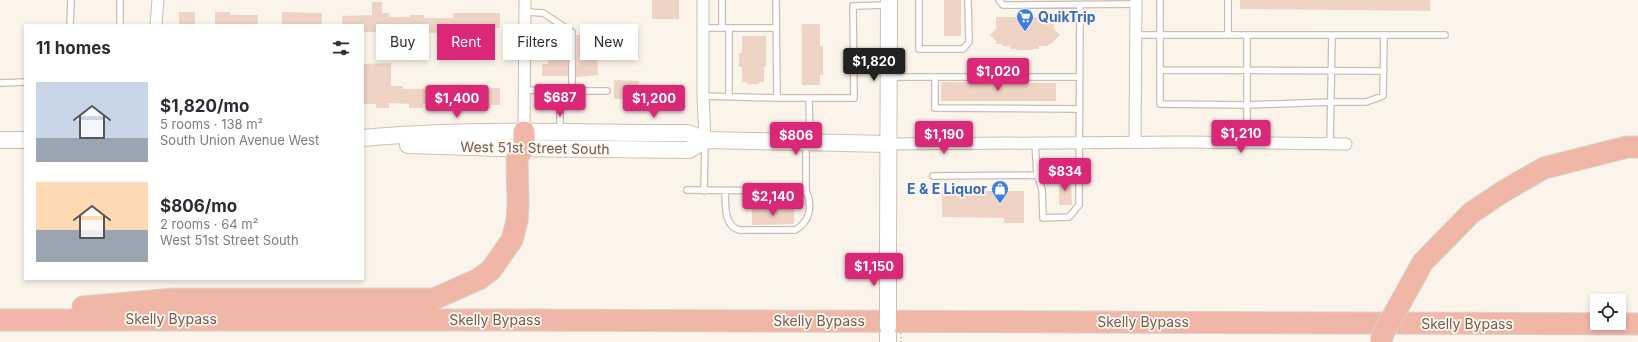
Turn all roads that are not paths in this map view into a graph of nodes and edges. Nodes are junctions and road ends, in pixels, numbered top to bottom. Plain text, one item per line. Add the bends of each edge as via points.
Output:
1 (71, 0) edge
2 (120, 0) edge
3 (158, 0) edge
4 (525, 0) edge
5 (703, 0) edge
6 (722, 0) edge
7 (776, 0) edge
8 (919, 0) edge
9 (968, 0) edge
10 (999, 0) edge
11 (1160, 0) edge
12 (1228, 0) edge
13 (1136, 2) edge
14 (889, 3) edge
15 (1080, 4) junction
16 (525, 12) junction
17 (70, 24) edge
18 (120, 24) edge
19 (156, 24) edge
20 (703, 28) junction
21 (722, 28) junction
22 (729, 28) junction
23 (776, 28) junction
24 (1136, 35) junction
25 (1160, 35) junction
26 (1228, 35) junction
27 (1247, 35) junction
28 (1332, 35) junction
29 (1384, 35) junction
30 (1445, 36) dead end
31 (1160, 70) junction
32 (1247, 70) junction
33 (1332, 71) junction
34 (1384, 71) junction
35 (888, 76) junction
36 (935, 76) junction
37 (1080, 77) junction
38 (24, 82) edge
39 (0, 83) edge
40 (525, 90) junction
41 (560, 91) junction
42 (572, 91) junction
43 (607, 91) dead end
44 (703, 96) junction
45 (729, 96) junction
46 (777, 98) junction
47 (810, 98) junction
48 (1331, 102) junction
49 (1247, 105) junction
50 (1080, 109) junction
51 (560, 132) junction
52 (0, 140) edge
53 (24, 140) edge
54 (364, 140) edge
55 (524, 140) junction
56 (705, 140) junction
57 (808, 142) junction
58 (1135, 142) junction
59 (1247, 142) junction
60 (1035, 143) junction
61 (1080, 143) junction
62 (888, 144) junction
63 (1330, 144) junction
64 (1346, 144) dead end
65 (1638, 147) edge
66 (1037, 175) junction
67 (933, 176) dead end
68 (687, 190) dead end
69 (704, 190) junction
70 (726, 190) junction
71 (806, 191) junction
72 (0, 316) edge
73 (1638, 316) edge
74 (1626, 318) edge
75 (0, 320) edge
76 (1590, 323) edge
77 (1626, 324) edge
78 (1638, 324) edge
79 (888, 342) edge
80 (1381, 342) edge

1 - 17 lane
2 - 18 lane
3 - 19 street
4 - 16 street
5 - 20 street
6 - 21 lane
7 - 23 lane
8 - 9 lane via 919,49 963,49 969,42
10 - 15 lane via 1003,5
11 - 25 lane
12 - 26 lane
13 - 15 lane
13 - 24 street
14 - 35 street
14 - 47 lane via 853,6 854,98
15 - 37 lane
16 - 40 street
16 - 42 lane via 543,13 572,32
20 - 21 lane
20 - 44 street
21 - 22 lane
22 - 23 lane
22 - 45 lane
23 - 46 lane
24 - 25 lane
24 - 58 street
25 - 26 lane
25 - 31 lane
26 - 27 lane
27 - 28 lane
27 - 32 lane
28 - 29 lane
28 - 33 lane
29 - 30 lane
29 - 34 lane
31 - 32 lane
31 - 49 lane via 1160,104
32 - 33 lane
32 - 49 lane
33 - 34 lane
33 - 48 lane
34 - 48 lane via 1383,96 1366,102
35 - 36 lane
35 - 62 street
36 - 37 lane
36 - 50 lane via 935,108
37 - 50 lane
38 - 39 lane
40 - 41 lane
40 - 55 street
41 - 42 lane
41 - 51 lane
42 - 43 lane
44 - 45 lane
44 - 56 street
45 - 46 lane
46 - 47 lane
47 - 57 lane
48 - 49 lane
48 - 63 lane
49 - 59 lane
50 - 61 lane
51 - 55 street, West 51st Street South
51 - 56 street, West 51st Street South via 688,132
52 - 53 street
54 - 55 street, West 51st Street South via 391,136
55 - 56 street, West 51st Street South via 689,150
55 - 72 highway via 517,156 518,205 512,240 491,270 478,280 434,299 172,299
56 - 57 street, West 51st Street South
56 - 69 lane
57 - 62 street, West 51st Street South
57 - 71 lane
58 - 59 street, West 51st Street South
58 - 61 street, West 51st Street South
59 - 63 street, West 51st Street South
60 - 61 street, West 51st Street South
60 - 62 street, West 51st Street South
60 - 66 lane
61 - 66 lane via 1079,205 1069,217 1043,218 1042,189
62 - 79 street, bridge
63 - 64 street, West 51st Street South
65 - 80 highway, bridge via 1627,147 1544,168 1471,213 1423,262
66 - 67 lane
68 - 69 lane
69 - 70 lane
70 - 71 lane
70 - 71 lane via 729,222 733,228 739,230 795,230 802,226 809,214 809,197
73 - 74 highway
75 - 76 highway, Skelly Bypass
77 - 78 highway, Skelly Bypass

